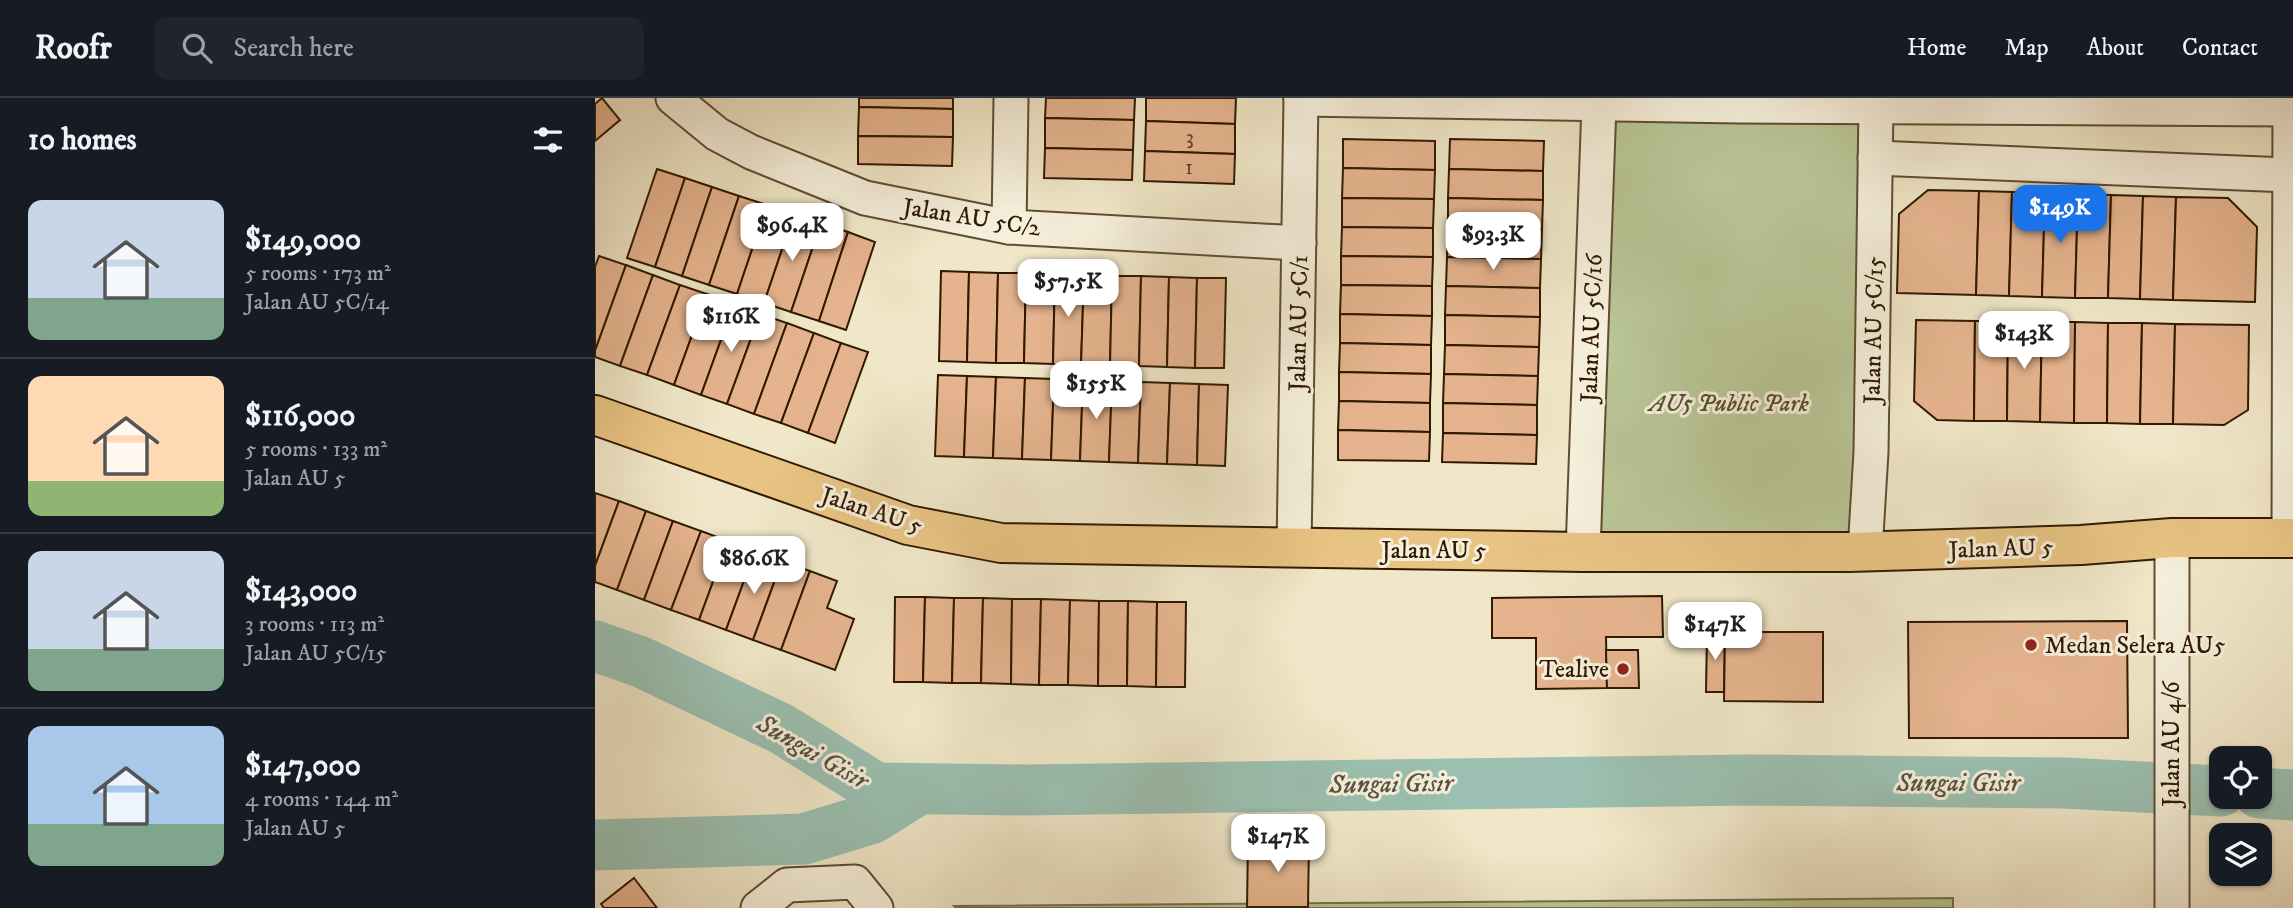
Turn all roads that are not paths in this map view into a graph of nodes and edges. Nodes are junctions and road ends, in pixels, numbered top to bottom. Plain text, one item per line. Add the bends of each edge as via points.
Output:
1 (673, 98) edge
2 (717, 98) edge
3 (1011, 98) edge
4 (1301, 98) edge
5 (1599, 104) junction
6 (2290, 104) edge
7 (1876, 107) junction
8 (717, 134) junction
9 (1875, 158) junction
10 (2290, 175) junction
11 (1009, 227) junction
12 (1299, 243) junction
13 (595, 415) edge
14 (2172, 538) junction
15 (2291, 538) edge
16 (1294, 548) junction
17 (1583, 552) junction
18 (1865, 552) junction
19 (758, 908) edge
20 (876, 908) edge
21 (2172, 908) edge

1 - 8 street, Jalan AU 5C/2
2 - 8 street
3 - 11 street
4 - 5 street
4 - 12 street, Jalan AU 5C/1
5 - 7 street
5 - 17 street, Jalan AU 5C/16
6 - 7 street
6 - 10 street
7 - 9 street, Jalan AU 5C/15
8 - 11 street, Jalan AU 5C/2 via 865,198
9 - 10 street
9 - 18 street, Jalan AU 5C/15
10 - 15 street
11 - 12 street, Jalan AU 5C/2
12 - 16 street, Jalan AU 5C/1
13 - 16 main road, Jalan AU 5 via 908,524 1001,543
14 - 15 main road, Jalan AU 5
14 - 18 main road, Jalan AU 5
14 - 21 street, Jalan AU 4/6
16 - 17 main road, Jalan AU 5
17 - 18 main road, Jalan AU 5
19 - 20 street via 787,885 855,882

